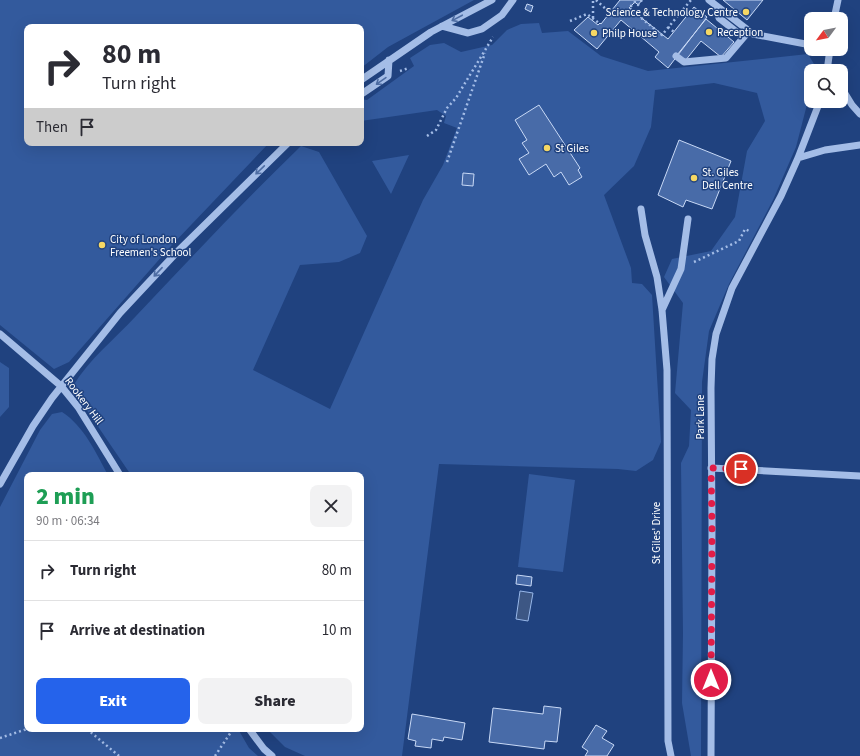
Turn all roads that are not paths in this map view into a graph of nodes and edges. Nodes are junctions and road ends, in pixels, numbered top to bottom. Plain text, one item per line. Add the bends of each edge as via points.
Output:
1 (492, 0) edge
2 (513, 0) edge
3 (709, 0) edge
4 (838, 0) edge
5 (716, 6) junction
6 (835, 12) edge
7 (442, 26) junction
8 (751, 32) junction
9 (743, 37) junction
10 (804, 43) edge
11 (676, 56) dead end
12 (389, 60) junction
13 (364, 78) edge
14 (364, 92) edge
15 (848, 98) edge
16 (817, 108) edge
17 (860, 114) edge
18 (860, 145) edge
19 (285, 146) edge
20 (798, 158) junction
21 (641, 209) dead end
22 (688, 219) dead end
23 (662, 310) junction
24 (0, 334) edge
25 (61, 386) junction
26 (711, 468) junction
27 (118, 472) edge
28 (860, 476) edge
29 (0, 484) edge
30 (251, 732) edge
31 (272, 756) edge
32 (671, 756) edge
33 (711, 756) edge

1 -> 7 street
2 - 7 street via 502,15 482,29 468,33
3 - 5 street
4 - 6 street
5 - 8 street
5 - 9 street via 719,18
7 - 12 street
8 - 9 street
8 - 10 street
9 - 11 street via 726,58 684,62
12 - 13 street
12 -> 14 street via 388,76
15 - 17 street
16 - 20 street, Park Lane
18 - 20 street via 826,150
19 -> 25 street via 177,252 120,313
20 - 26 street, Park Lane via 781,196 732,288 721,316 712,359
21 - 23 street, St Giles' Drive
22 - 23 street, St Giles' Drive via 681,269
23 - 32 street, St Giles' Drive via 667,370 668,741
24 - 25 street, Rookery Hill
25 - 27 street, Rookery Hill via 78,407
25 - 29 street via 33,426
26 - 28 street
26 - 33 street, Park Lane
30 - 31 street

